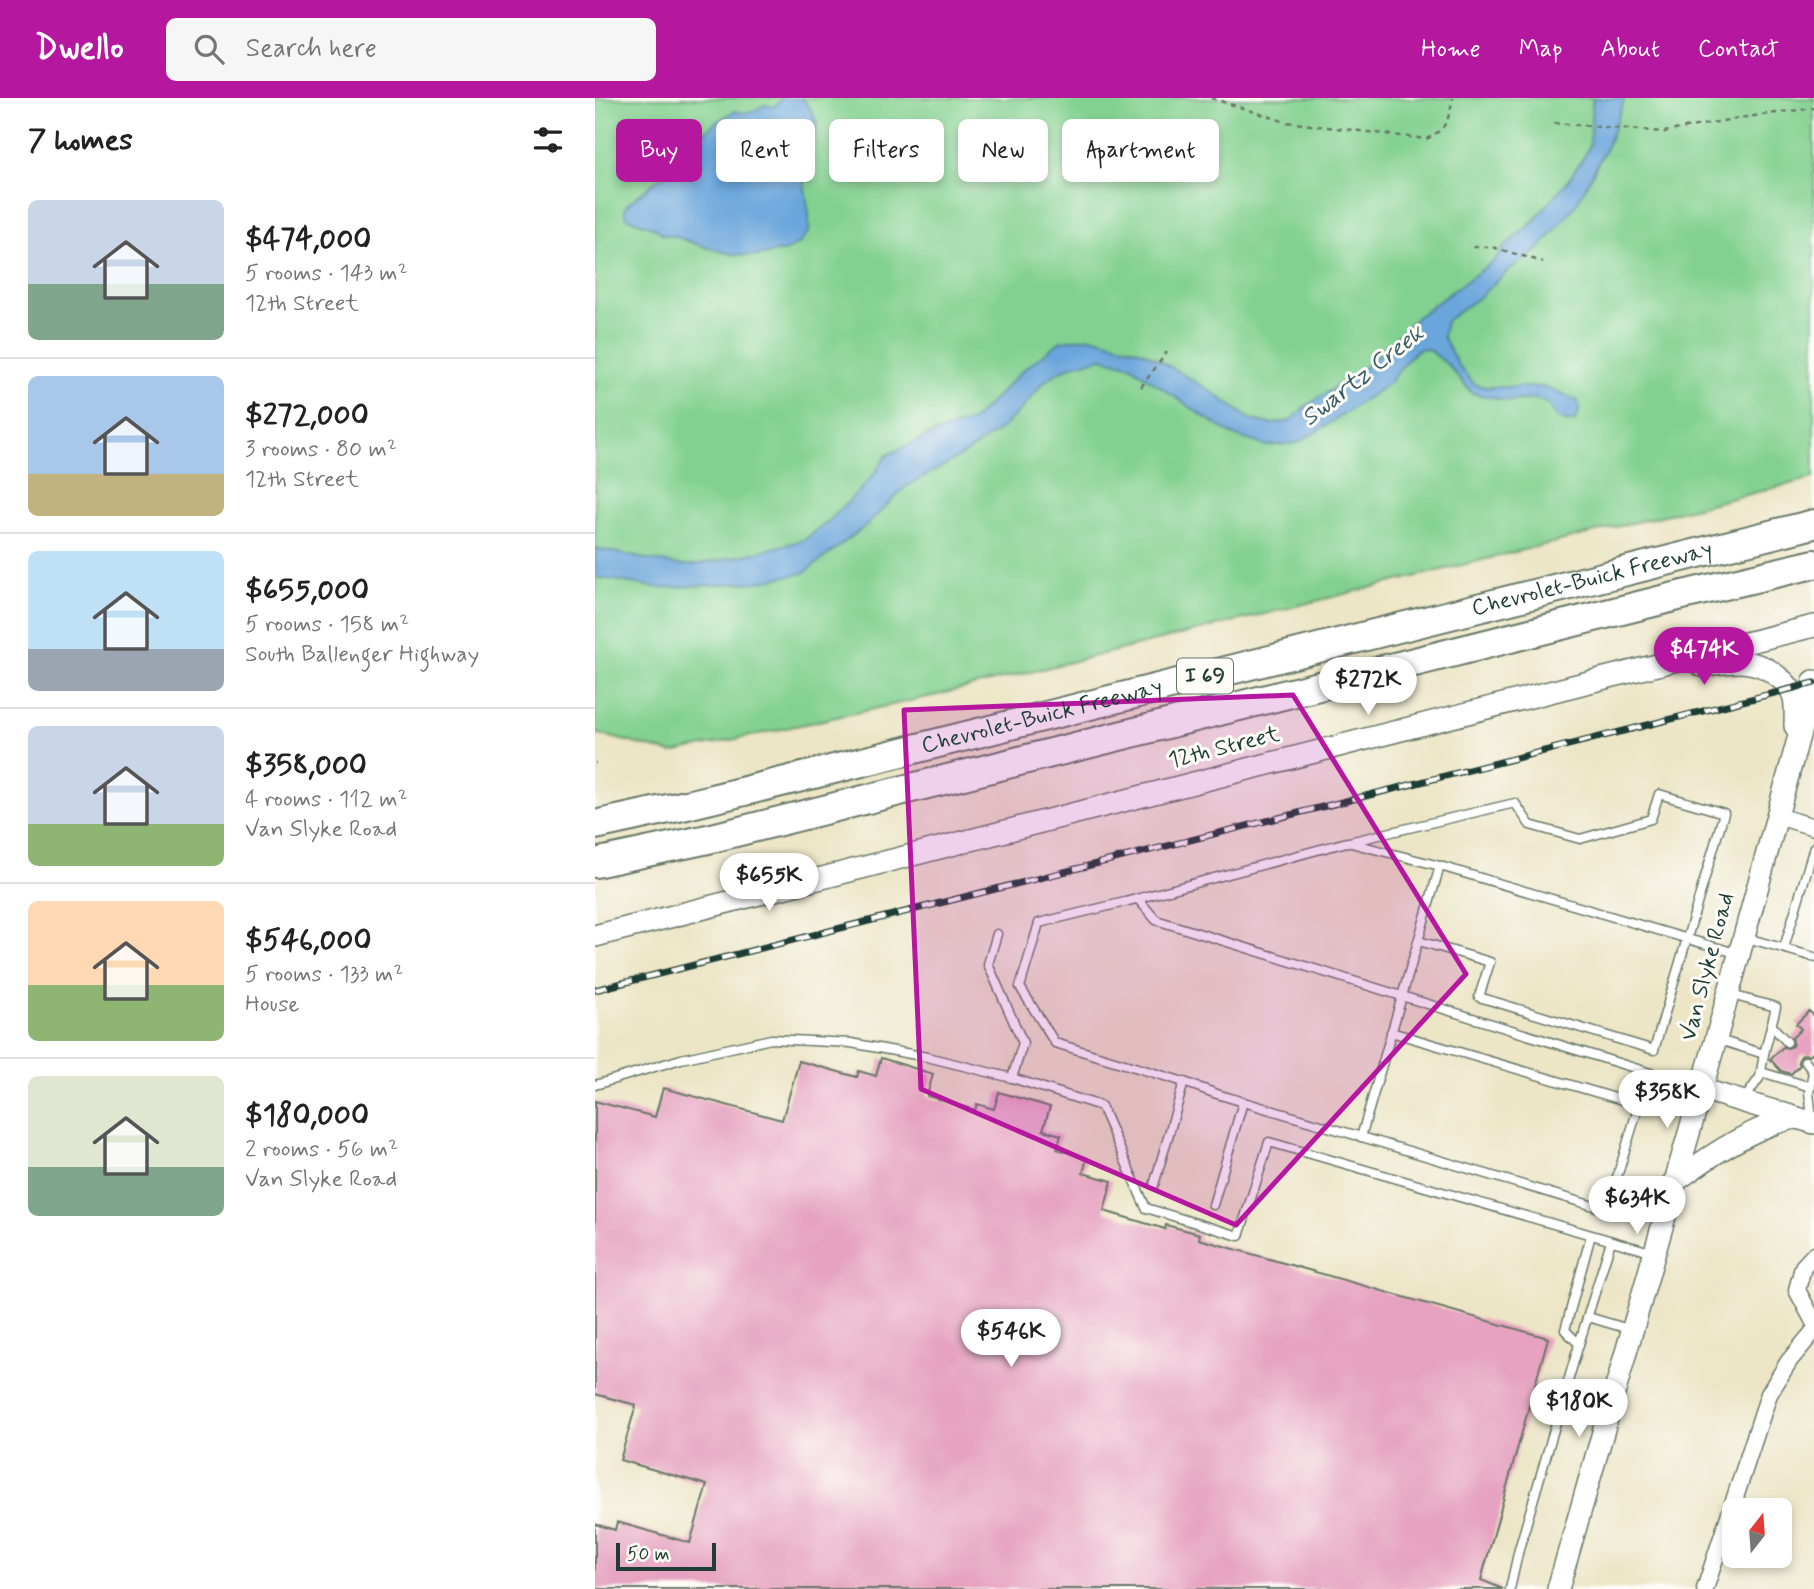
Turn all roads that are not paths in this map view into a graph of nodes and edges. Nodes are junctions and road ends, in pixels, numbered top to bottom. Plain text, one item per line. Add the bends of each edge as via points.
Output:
1 (1814, 524) edge
2 (1814, 564) edge
3 (1814, 626) edge
4 (1814, 681) edge
5 (1581, 684) junction
6 (1814, 722) edge
7 (1796, 746) junction
8 (1776, 816) junction
9 (595, 825) edge
10 (1814, 827) edge
11 (1347, 842) junction
12 (1814, 847) edge
13 (595, 863) edge
14 (1440, 866) junction
15 (1138, 899) junction
16 (997, 934) dead end
17 (595, 936) edge
18 (1687, 939) junction
19 (1419, 941) junction
20 (1741, 946) junction
21 (1784, 948) junction
22 (1814, 957) edge
23 (1728, 994) junction
24 (1402, 996) junction
25 (1771, 1025) junction
26 (1391, 1032) junction
27 (1716, 1039) junction
28 (1787, 1042) dead end
29 (1763, 1054) junction
30 (1805, 1061) dead end
31 (1761, 1072) junction
32 (1012, 1078) junction
33 (1184, 1082) junction
34 (595, 1085) edge
35 (1811, 1087) junction
36 (1701, 1088) junction
37 (1743, 1101) junction
38 (1243, 1102) junction
39 (1807, 1121) edge
40 (1361, 1137) junction
41 (1673, 1184) junction
42 (1154, 1185) dead end
43 (1213, 1205) dead end
44 (1591, 1236) junction
45 (1611, 1241) junction
46 (1654, 1254) junction
47 (1814, 1255) edge
48 (1588, 1317) junction
49 (1814, 1322) edge
50 (1632, 1329) junction
51 (1814, 1331) edge
52 (1579, 1344) junction
53 (1510, 1589) edge
54 (1558, 1589) edge
55 (1705, 1589) edge

1 - 9 highway, Chevrolet-Buick Freeway / I 69
2 - 13 highway, Chevrolet-Buick Freeway / I 69 via 708,839
3 - 5 street, 12th Street
4 - 7 street, Van Slyke Road
5 - 7 street via 1753,662 1769,668 1790,689
5 - 17 street, 12th Street
6 - 7 street
7 - 8 street, Van Slyke Road
8 - 10 street
8 - 20 street, Van Slyke Road
11 - 14 lane
11 - 15 lane
11 - 18 lane via 1515,803 1530,825 1580,839 1651,819 1659,794 1724,813
12 - 21 lane
14 - 18 lane
14 - 19 lane
15 - 24 lane via 1156,919
15 - 33 lane via 1039,923 1020,987 1055,1043
16 - 32 lane via 988,964 1023,1043
18 - 19 lane via 1654,1051 1479,998 1490,962
18 - 20 lane
19 - 24 lane
20 - 21 lane
20 - 23 street, Van Slyke Road
21 - 22 lane
23 - 25 lane via 1776,1007
23 - 27 street, Van Slyke Road
24 - 26 lane
24 - 36 lane
25 - 28 lane
25 - 29 lane
26 - 40 lane
26 - 40 lane via 1639,1105 1607,1210
27 - 29 lane
27 - 36 street, Van Slyke Road
29 - 31 lane
30 - 35 lane via 1813,1072
31 - 35 lane
31 - 37 lane
32 - 34 lane via 851,1043 771,1039
32 - 44 lane via 1101,1106 1146,1208 1238,1236 1269,1142
33 - 38 lane
33 - 42 lane
35 - 39 lane
36 - 37 street
36 - 41 street, Van Slyke Road
37 - 39 street
38 - 40 lane
38 - 43 lane
39 - 41 street via 1785,1119 1765,1126
41 - 46 street, Van Slyke Road
44 - 45 lane
44 - 52 lane via 1565,1330
45 - 46 lane
45 - 48 lane
46 - 50 street, Van Slyke Road
47 - 49 street via 1803,1267 1797,1290
48 - 50 lane
48 - 52 lane
50 - 54 street, Van Slyke Road
51 - 55 street via 1769,1394
52 - 53 lane

